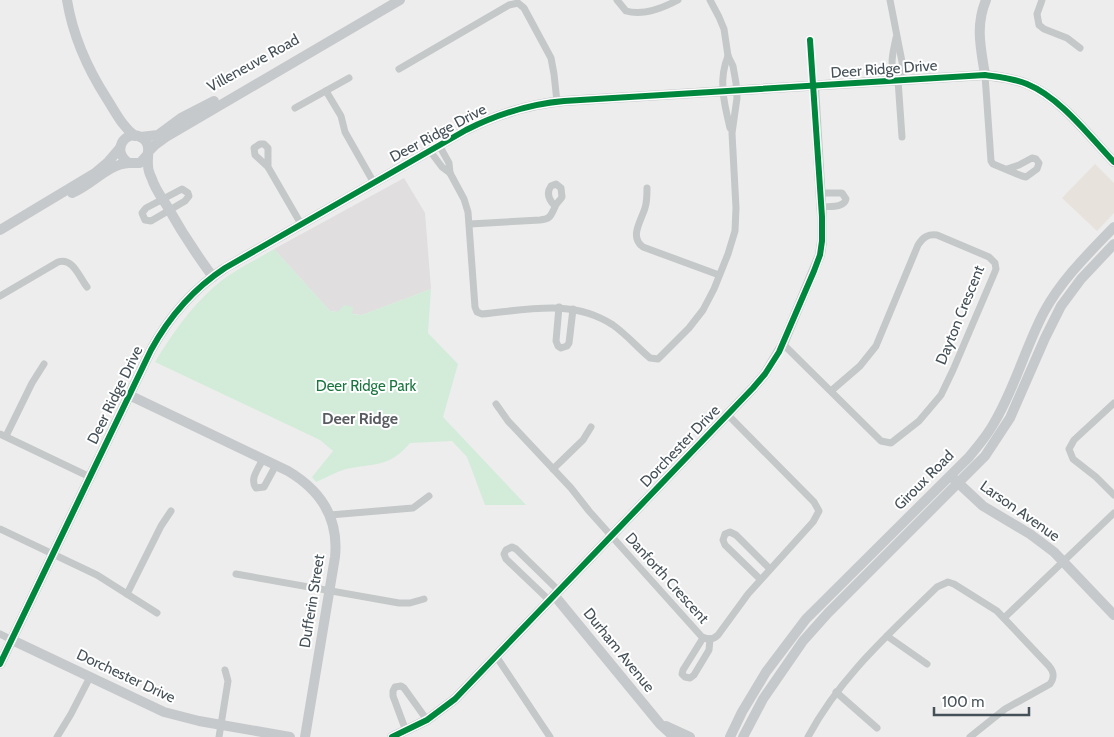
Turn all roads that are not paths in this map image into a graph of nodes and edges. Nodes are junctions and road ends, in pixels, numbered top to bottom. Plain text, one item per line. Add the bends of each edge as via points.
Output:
1 (67, 0) edge
2 (400, 0) edge
3 (617, 0) edge
4 (678, 0) edge
5 (710, 0) edge
6 (890, 0) edge
7 (986, 0) edge
8 (1042, 0) edge
9 (380, 12) junction
10 (810, 40) dead end
11 (1080, 48) dead end
12 (728, 56) junction
13 (399, 69) dead end
14 (985, 75) junction
15 (349, 78) dead end
16 (898, 80) junction
17 (814, 86) junction
18 (100, 89) junction
19 (736, 90) junction
20 (326, 91) junction
21 (722, 91) junction
22 (557, 102) junction
23 (294, 108) dead end
24 (732, 133) junction
25 (138, 136) junction
26 (902, 137) dead end
27 (439, 145) junction
28 (121, 146) junction
29 (430, 150) junction
30 (148, 154) junction
31 (1114, 162) edge
32 (131, 163) junction
33 (268, 167) dead end
34 (1007, 169) dead end
35 (450, 173) junction
36 (152, 181) junction
37 (374, 182) junction
38 (647, 188) dead end
39 (821, 193) junction
40 (162, 199) junction
41 (50, 201) junction
42 (555, 206) dead end
43 (822, 207) junction
44 (169, 210) junction
45 (300, 224) junction
46 (470, 224) junction
47 (1114, 227) edge
48 (0, 230) edge
49 (1114, 244) edge
50 (720, 275) junction
51 (213, 277) junction
52 (87, 287) dead end
53 (0, 296) edge
54 (559, 307) junction
55 (573, 309) junction
56 (783, 344) junction
57 (44, 364) dead end
58 (831, 391) junction
59 (129, 395) junction
60 (1114, 403) edge
61 (496, 404) dead end
62 (728, 414) junction
63 (591, 427) dead end
64 (3, 435) edge
65 (263, 459) junction
66 (276, 465) junction
67 (553, 469) junction
68 (950, 476) junction
69 (90, 477) junction
70 (958, 484) junction
71 (1114, 495) edge
72 (429, 496) dead end
73 (171, 511) dead end
74 (1114, 513) edge
75 (330, 515) junction
76 (0, 529) edge
77 (611, 536) junction
78 (53, 554) junction
79 (1063, 562) junction
80 (770, 569) junction
81 (236, 574) dead end
82 (760, 579) junction
83 (329, 591) junction
84 (127, 594) junction
85 (554, 596) junction
86 (424, 599) dead end
87 (157, 613) dead end
88 (1114, 615) edge
89 (1004, 618) junction
90 (0, 634) edge
91 (887, 636) junction
92 (707, 638) junction
93 (12, 640) junction
94 (496, 656) junction
95 (0, 664) edge
96 (927, 664) dead end
97 (225, 670) dead end
98 (90, 677) junction
99 (836, 692) junction
100 (427, 720) junction
101 (660, 724) junction
102 (221, 725) junction
103 (877, 728) dead end
104 (406, 731) junction
105 (57, 737) edge
106 (219, 737) edge
107 (290, 737) edge
108 (305, 737) edge
109 (392, 737) edge
110 (550, 737) edge
111 (674, 737) edge
112 (690, 737) edge
113 (730, 737) edge
114 (743, 737) edge
115 (808, 737) edge
116 (970, 737) edge

1 - 18 street via 78,45
2 - 9 street, Villeneuve Road
3 - 4 street via 622,9 633,12 652,11
5 - 12 street via 724,29
6 - 16 street via 904,72
7 - 14 street via 979,30
8 - 11 street via 1037,14 1039,25
9 - 25 street, Villeneuve Road via 187,114 158,135
9 - 30 street, Villeneuve Road via 166,137
10 - 17 street
12 - 19 street via 733,66
12 - 21 street
13 - 22 street via 509,5 518,3 524,8 551,58
14 - 16 street, Deer Ridge Drive
14 - 31 street, Deer Ridge Drive via 1018,81 1046,94
14 - 34 street via 990,159 993,164
15 - 20 street
16 - 17 street, Deer Ridge Drive
16 - 26 street
17 - 19 street, Deer Ridge Drive
17 - 39 street, Dorchester Drive
18 - 25 street via 122,123
18 - 28 street via 119,130
19 - 21 street, Deer Ridge Drive
19 - 24 street
20 - 23 street
20 - 37 street
21 - 22 street, Deer Ridge Drive
21 - 24 street
22 - 27 street, Deer Ridge Drive via 498,115
24 - 50 street via 735,231
25 - 28 street via 127,138
25 - 30 street via 148,145
27 - 29 street, Deer Ridge Drive
27 - 35 street
28 - 32 street via 122,157
28 - 41 street via 95,173
29 - 35 street
29 - 37 street, Deer Ridge Drive
30 - 32 street via 140,163
30 - 36 street
32 - 36 street
32 - 41 street via 115,166 89,185
33 - 45 street
35 - 46 street via 464,199
36 - 40 street
37 - 45 street, Deer Ridge Drive
38 - 50 street via 646,208 636,233 639,244
39 - 43 street, Dorchester Drive
39 - 43 street via 842,193 846,199 842,205
40 - 44 street
40 - 44 street via 182,189 188,193 186,201
40 - 44 street via 146,208 143,217 151,221
41 - 48 street
42 - 46 street via 552,214 544,220
43 - 56 street, Dorchester Drive via 820,256
44 - 51 street
45 - 51 street, Deer Ridge Drive
46 - 54 street via 477,312
47 - 68 street, Giroux Road via 1055,294 1038,324 994,425
49 - 70 street, Giroux Road via 1067,298 1045,338 1010,418 985,456
50 - 55 street via 696,320 658,359 650,358 610,324
51 - 59 street, Deer Ridge Drive via 187,300 168,323
52 - 53 street via 71,263 64,260
54 - 55 street
54 - 55 street via 556,344 561,348 569,343
56 - 58 street, Dayton Crescent
56 - 62 street, Dorchester Drive via 765,374
57 - 64 street
58 - 58 street, Dayton Crescent via 881,441 897,440 924,416 945,388 994,274 995,263 937,236 924,238 918,245 876,346 860,366
59 - 65 street, Dufferin Street
59 - 69 street, Deer Ridge Drive
60 - 71 street via 1074,440 1069,452
61 - 67 street, Danforth Crescent
62 - 77 street, Dorchester Drive
62 - 80 street, Danforth Crescent via 818,508 813,522
63 - 67 street via 583,440
64 - 69 street
65 - 66 street, Dufferin Street
65 - 66 street via 253,479 256,488 264,487
66 - 75 street, Dufferin Street via 309,485
67 - 77 street, Danforth Crescent
68 - 70 street, Larson Avenue
68 - 113 street, Giroux Road via 826,598 796,632 762,678
69 - 78 street, Deer Ridge Drive
70 - 79 street, Larson Avenue via 978,502 1038,539
70 - 114 street, Giroux Road via 803,641 763,699
72 - 75 street via 413,508
73 - 84 street
74 - 79 street
75 - 83 street, Dufferin Street via 336,545
76 - 78 street
77 - 85 street, Dorchester Drive
77 - 92 street, Danforth Crescent
78 - 84 street
78 - 93 street, Deer Ridge Drive
79 - 88 street, Larson Avenue
79 - 89 street
80 - 82 street, Danforth Crescent
80 - 82 street via 736,535 724,534 725,544
81 - 83 street
82 - 92 street, Danforth Crescent via 718,635
83 - 86 street via 403,603
83 - 108 street, Dufferin Street
84 - 87 street
85 - 85 street via 516,549 506,550 506,559
85 - 94 street, Dorchester Drive
85 - 101 street, Durham Avenue
89 - 91 street via 987,604 945,582
89 - 116 street via 1051,669 1054,679 1015,702
90 - 93 street
91 - 96 street
91 - 99 street
92 - 92 street, Danforth Crescent via 682,670 685,677 694,675 709,650
93 - 95 street, Deer Ridge Drive
93 - 98 street, Dorchester Drive
94 - 100 street, Dorchester Drive via 455,699
94 - 110 street
97 - 102 street via 228,681
98 - 102 street, Dorchester Drive via 164,712
98 - 105 street
99 - 103 street
99 - 115 street
100 - 104 street, Dorchester Drive
100 - 104 street via 404,688 396,687 393,696
101 - 111 street, Durham Avenue
101 - 112 street, Durham Avenue
102 - 106 street
102 - 107 street, Dorchester Drive
104 - 109 street, Dorchester Drive

